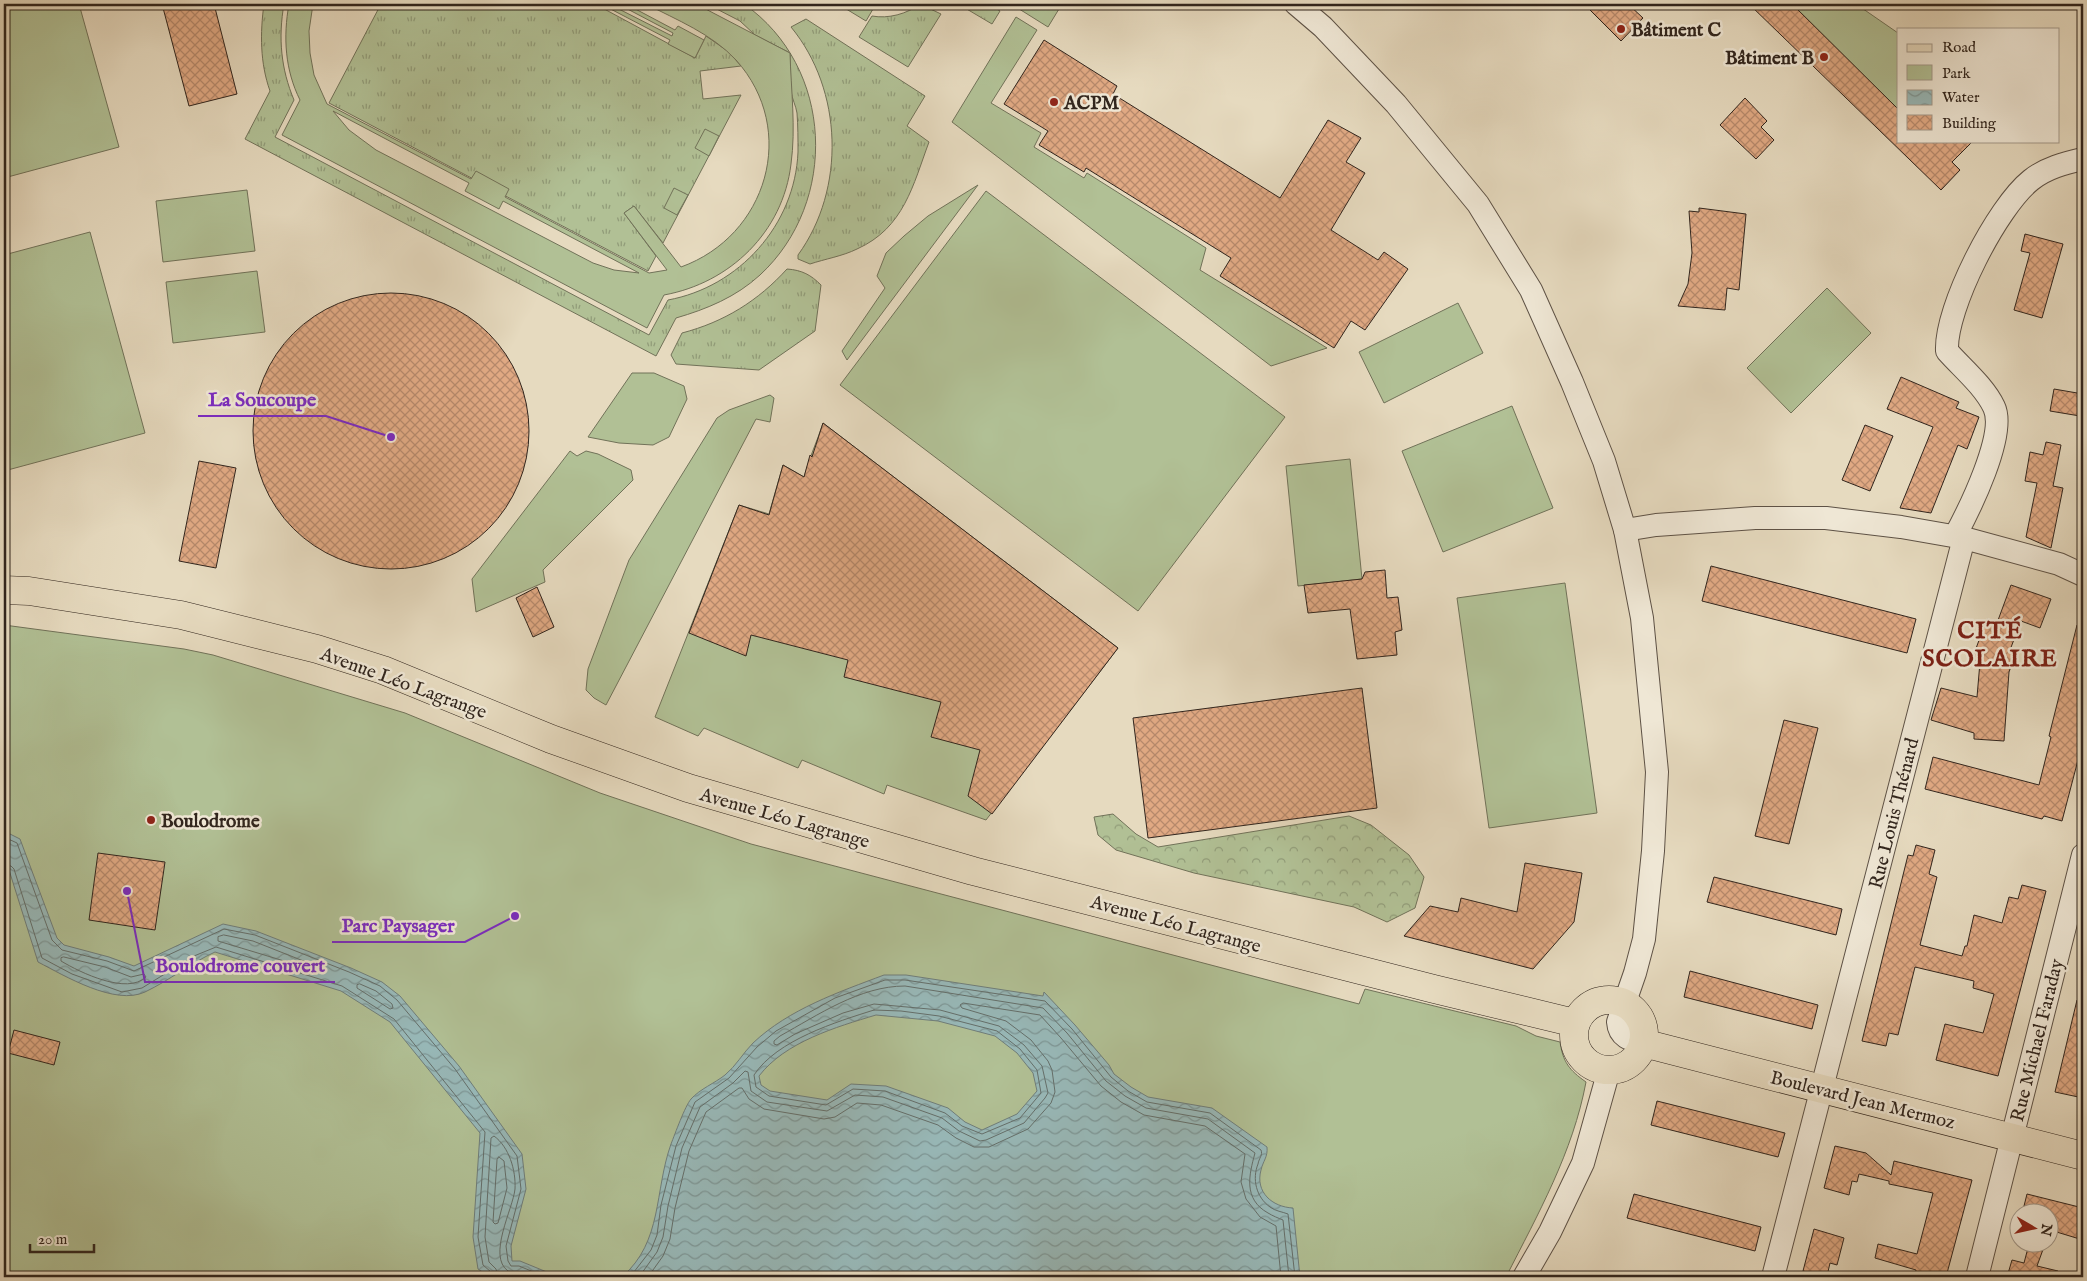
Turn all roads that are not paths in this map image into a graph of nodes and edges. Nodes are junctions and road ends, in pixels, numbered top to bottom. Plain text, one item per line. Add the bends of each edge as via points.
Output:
1 (1296, 4) edge
2 (2083, 158) edge
3 (1625, 530) junction
4 (1959, 537) junction
5 (2083, 575) edge
6 (4, 590) edge
7 (2083, 855) edge
8 (1625, 1003) junction
9 (1575, 1024) junction
10 (1643, 1043) junction
11 (1609, 1070) junction
12 (1822, 1089) junction
13 (2011, 1138) junction
14 (2083, 1156) edge
15 (1524, 1277) edge
16 (1773, 1277) edge
17 (1977, 1277) edge

1 - 3 street via 1396,104 1478,204 1535,299 1604,461
2 - 4 street, Rue Louis Thénard via 2055,166 2031,180 2015,196 1972,267 1952,314 1946,339 1947,351 1988,396 1998,421 1990,458
3 - 4 street via 1756,518 1826,518
3 - 8 street via 1642,618 1657,772 1644,939
4 - 5 street via 2059,564
4 - 12 street, Rue Louis Thénard
6 - 9 main road, Avenue Léo Lagrange via 29,591 181,615 317,649 383,670 551,738 688,788 973,870
7 - 13 street, Rue Michael Faraday
8 - 9 main road via 1601,1000 1581,1013
8 - 10 main road via 1641,1020
9 - 11 main road via 1575,1046 1581,1056 1589,1064
10 - 11 main road via 1640,1052 1627,1065
10 - 12 main road, Boulevard Jean Mermoz
11 - 15 street via 1583,1163
12 - 13 main road, Boulevard Jean Mermoz
12 - 16 street, Rue Louis Thénard
13 - 14 main road, Boulevard Jean Mermoz
13 - 17 street, Rue Michael Faraday

